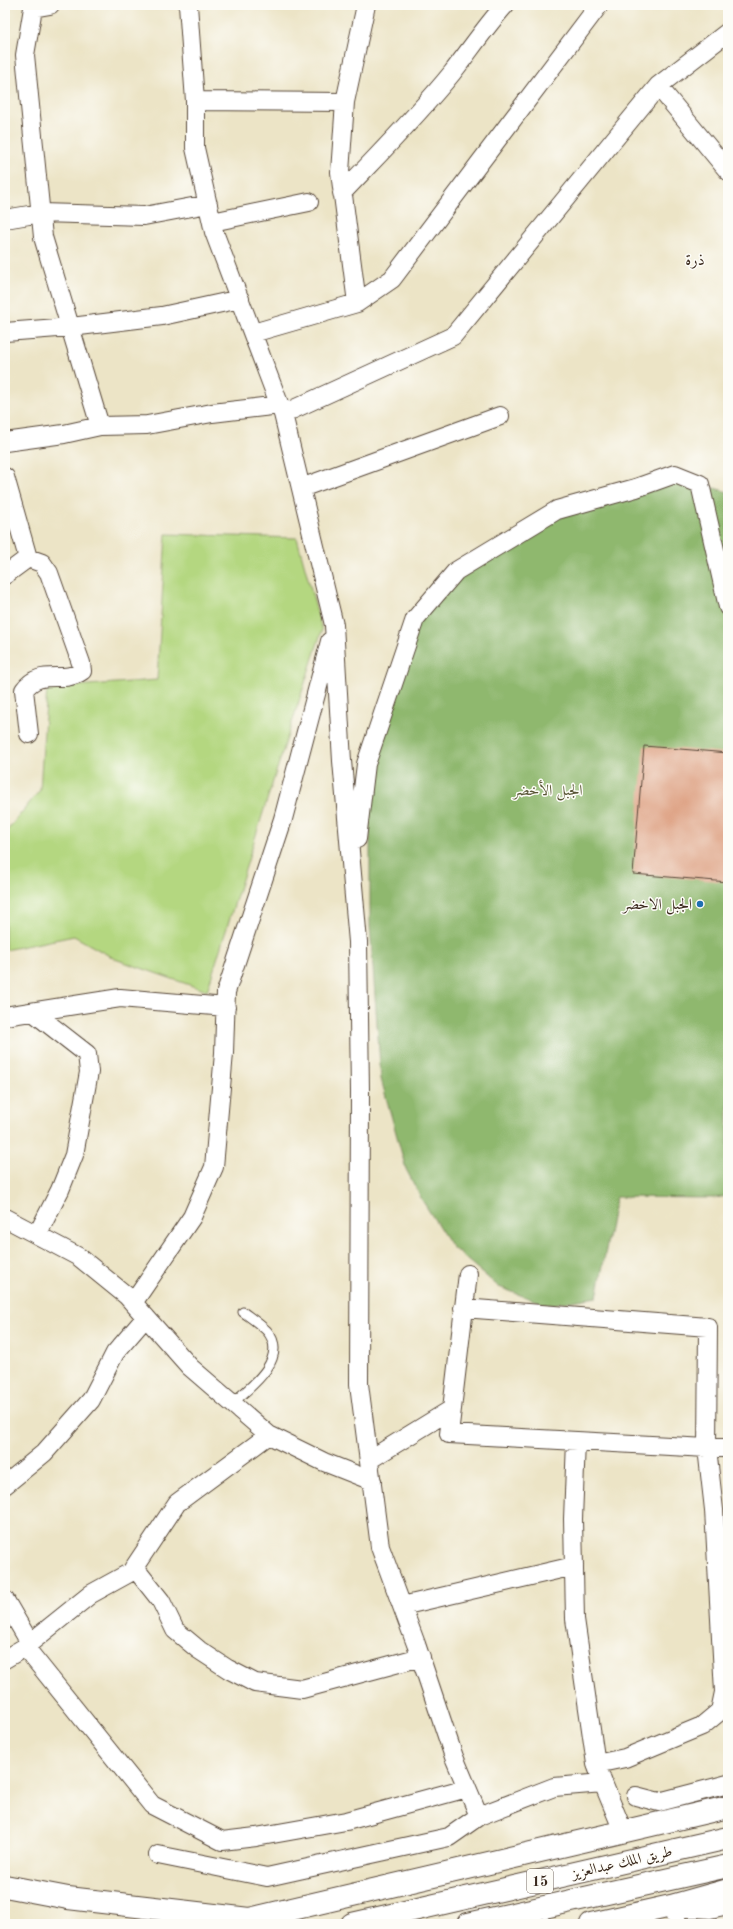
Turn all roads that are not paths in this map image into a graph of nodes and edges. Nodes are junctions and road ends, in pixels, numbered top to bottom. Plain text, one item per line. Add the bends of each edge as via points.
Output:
1 (50, 5) edge
2 (188, 5) edge
3 (366, 5) edge
4 (505, 5) edge
5 (599, 5) edge
6 (728, 32) edge
7 (658, 86) junction
8 (195, 101) junction
9 (345, 102) junction
10 (728, 171) edge
11 (342, 193) junction
12 (309, 202) dead end
13 (208, 204) junction
14 (41, 213) junction
15 (5, 219) edge
16 (212, 222) junction
17 (240, 299) junction
18 (357, 303) junction
19 (71, 327) junction
20 (5, 332) edge
21 (253, 333) junction
22 (281, 410) junction
23 (500, 416) dead end
24 (100, 426) junction
25 (5, 442) edge
26 (5, 477) edge
27 (301, 488) junction
28 (28, 558) junction
29 (5, 575) edge
30 (728, 607) edge
31 (334, 625) junction
32 (29, 734) dead end
33 (352, 876) junction
34 (226, 1006) junction
35 (32, 1012) junction
36 (6, 1013) edge
37 (5, 1218) edge
38 (37, 1235) junction
39 (468, 1274) dead end
40 (133, 1303) junction
41 (463, 1308) junction
42 (242, 1312) dead end
43 (146, 1317) junction
44 (232, 1403) junction
45 (452, 1409) junction
46 (269, 1435) junction
47 (576, 1441) junction
48 (707, 1448) junction
49 (728, 1448) edge
50 (369, 1460) junction
51 (372, 1481) junction
52 (5, 1485) edge
53 (574, 1566) junction
54 (134, 1567) junction
55 (5, 1600) edge
56 (402, 1606) junction
57 (27, 1645) junction
58 (421, 1657) junction
59 (5, 1659) edge
60 (596, 1764) junction
61 (602, 1783) junction
62 (728, 1784) edge
63 (467, 1788) junction
64 (636, 1796) dead end
65 (728, 1807) edge
66 (479, 1816) junction
67 (623, 1831) junction
68 (728, 1838) edge
69 (158, 1855) dead end
70 (728, 1866) edge
71 (5, 1886) edge
72 (728, 1890) edge
73 (728, 1905) edge
74 (675, 1915) edge
75 (239, 1922) edge
76 (352, 1924) edge
77 (468, 1924) edge
78 (591, 1924) edge

1 - 14 street via 32,8 25,56
2 - 8 street
3 - 9 street
4 - 11 street via 418,113
5 - 18 street via 392,279
6 - 7 street
7 - 10 street
7 - 22 street via 453,336
8 - 9 street
8 - 13 street via 195,148
9 - 11 street via 340,172
11 - 18 street
12 - 16 street
13 - 14 street via 144,216
13 - 16 street
14 - 15 street
14 - 19 street via 43,237
16 - 17 street
17 - 19 street via 162,316
17 - 21 street
18 - 21 street
19 - 20 street
19 - 24 street
21 - 22 street
22 - 24 street via 212,412 147,425
22 - 27 street
23 - 27 street
24 - 25 street
26 - 28 street
27 - 31 street
28 - 29 street
28 - 32 street via 42,563 50,573 82,671 75,676 30,681 24,690
30 - 33 street via 700,484 675,474 636,488 557,510 456,571 415,619 366,764
31 - 33 street
31 - 34 street via 283,819 226,992
33 - 50 street via 358,942 359,1384
34 - 35 street via 120,998
34 - 40 street via 214,1167 192,1217
35 - 36 street
35 - 38 street via 87,1054 89,1072 74,1155
37 - 38 street
38 - 40 street via 79,1257
39 - 41 street
40 - 43 street
41 - 45 street
41 - 48 street via 708,1327
42 - 44 lane via 268,1332 274,1344 272,1358 261,1379
43 - 44 street via 190,1366
43 - 52 street via 115,1353 91,1400 44,1453
44 - 46 street
45 - 47 street via 449,1434
45 - 50 street
46 - 51 street via 324,1462
46 - 54 street via 177,1503
47 - 48 street
47 - 53 street
48 - 49 street
48 - 60 street via 714,1510 724,1692 720,1711 702,1726 625,1758
50 - 51 street
51 - 56 street via 380,1547
53 - 56 street
53 - 60 street via 575,1619
54 - 57 street via 131,1572 91,1594
54 - 58 street via 161,1601 176,1630 199,1650 255,1683 302,1690
55 - 57 street
56 - 58 street
57 - 59 street
57 - 63 street via 152,1805 222,1841 346,1821
58 - 63 street
60 - 61 street
61 - 66 street via 554,1787
61 - 67 street
62 - 64 street via 659,1802
63 - 66 street
65 - 67 main road
66 - 69 street via 449,1837 267,1877
67 - 75 main road
68 - 76 main road, طريق الملك عبدالعزيز / 15
70 - 77 main road, طريق الملك عبدالعزيز / 15
71 - 75 main road via 68,1898
72 - 74 main road
73 - 74 street
74 - 78 main road

